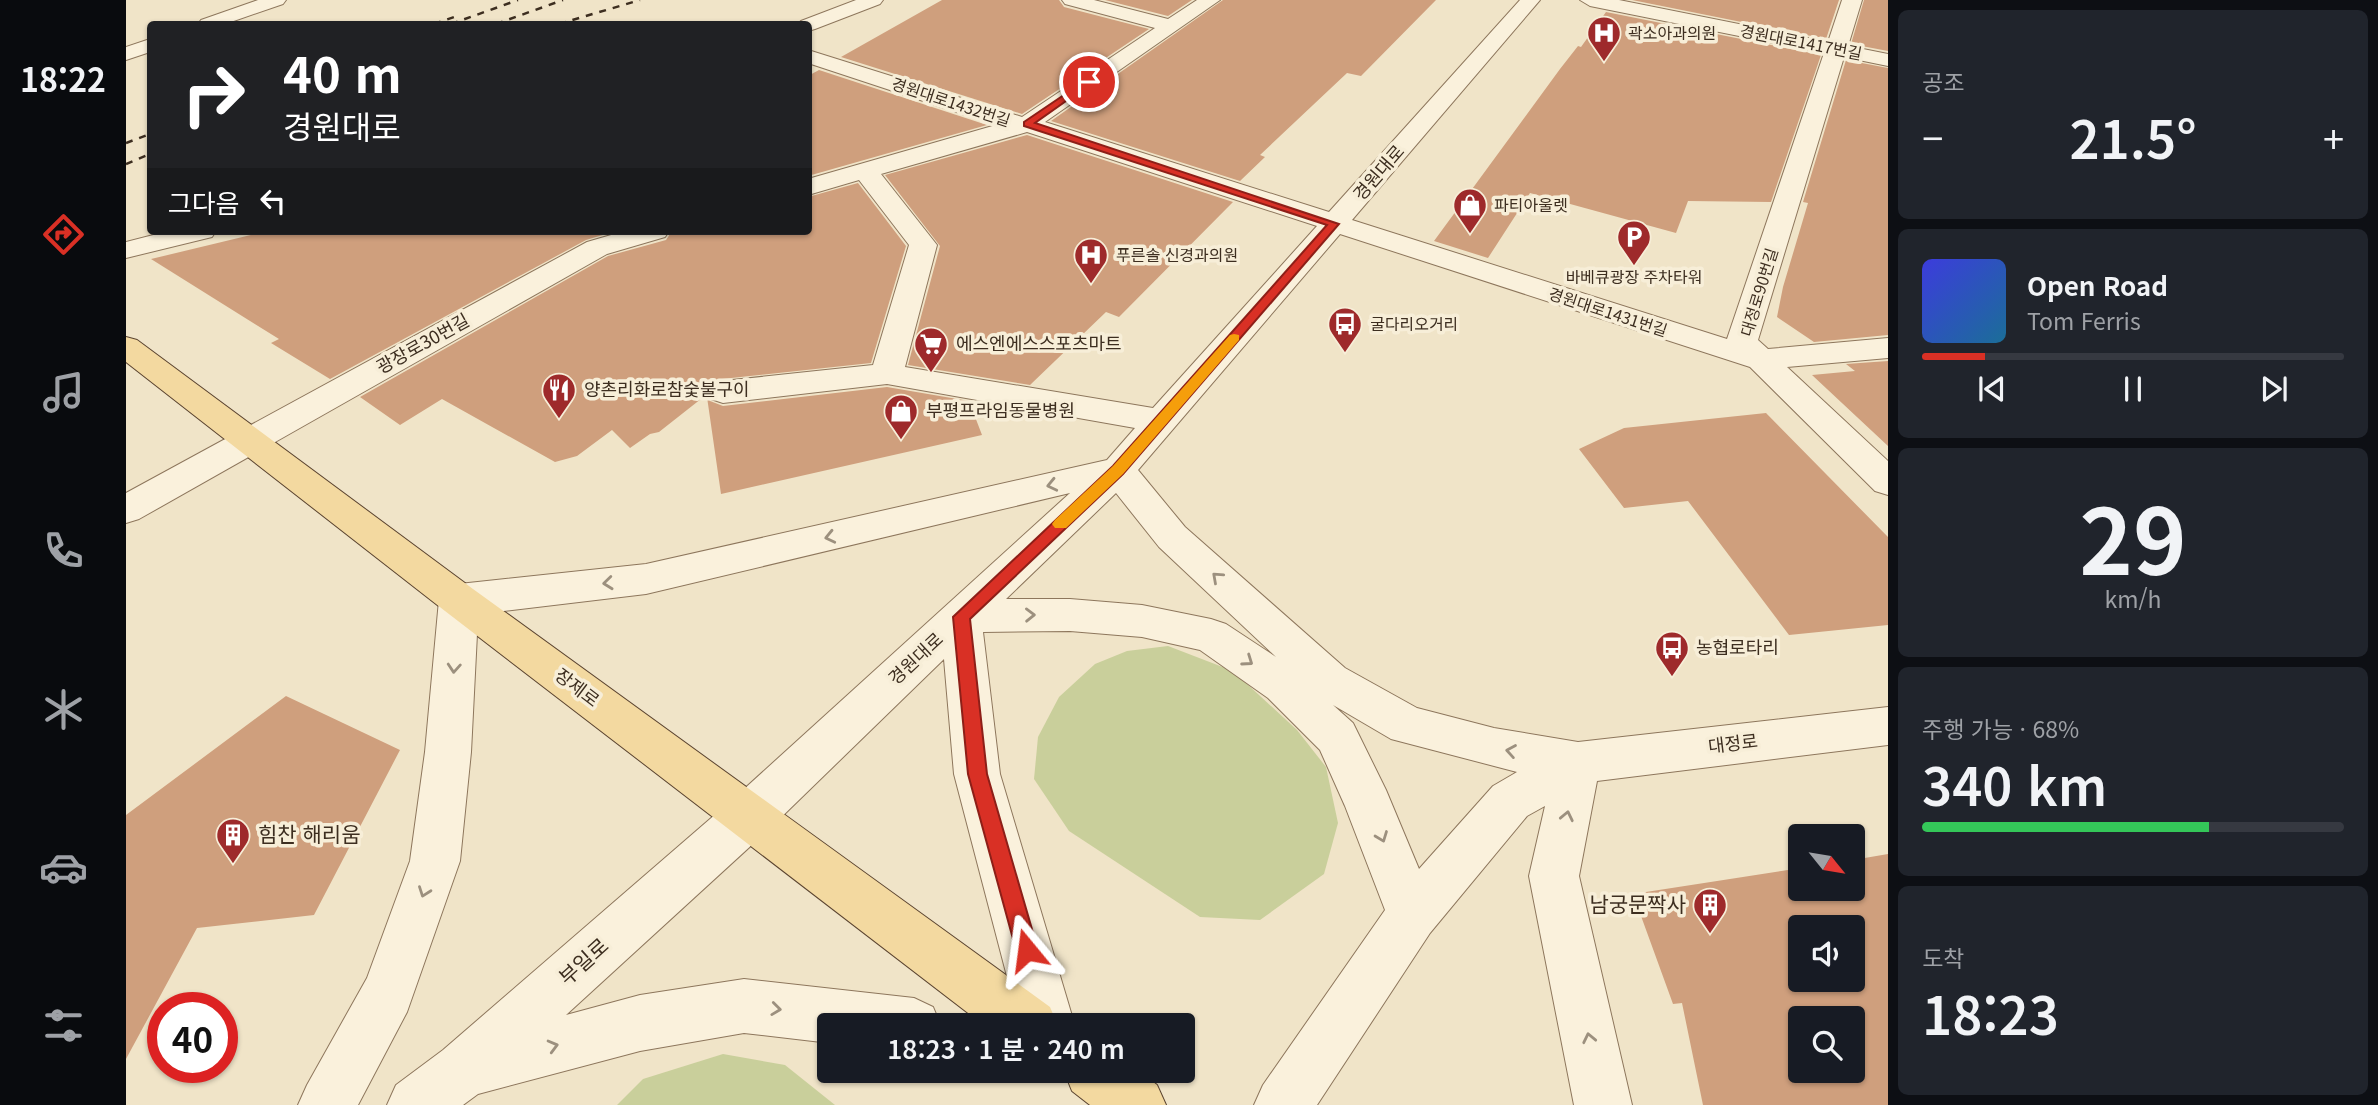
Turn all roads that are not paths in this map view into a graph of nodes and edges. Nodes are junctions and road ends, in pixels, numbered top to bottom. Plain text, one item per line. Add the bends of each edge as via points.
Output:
1 (276, 0) edge
2 (873, 0) edge
3 (1072, 0) edge
4 (1210, 0) edge
5 (1530, 0) edge
6 (1590, 0) edge
7 (1852, 0) edge
8 (216, 21) edge
9 (812, 23) edge
10 (1171, 26) junction
11 (147, 46) edge
12 (1835, 49) junction
13 (126, 54) edge
14 (812, 57) edge
15 (1888, 60) edge
16 (1027, 124) junction
17 (865, 171) junction
18 (814, 178) edge
19 (1334, 224) junction
20 (186, 235) edge
21 (630, 235) edge
22 (126, 250) edge
23 (126, 347) edge
24 (1888, 348) edge
25 (1760, 360) junction
26 (887, 374) junction
27 (723, 393) dead end
28 (1161, 421) junction
29 (249, 440) junction
30 (1118, 470) junction
31 (1888, 482) edge
32 (126, 510) edge
33 (459, 600) junction
34 (961, 617) junction
35 (1888, 726) edge
36 (1578, 763) junction
37 (749, 816) junction
38 (1412, 915) junction
39 (1014, 1013) edge
40 (1044, 1013) edge
41 (817, 1015) edge
42 (1108, 1083) edge
43 (460, 1087) edge
44 (327, 1105) edge
45 (416, 1105) edge
46 (1137, 1105) edge
47 (1283, 1105) edge
48 (1603, 1105) edge

1 - 8 street
2 - 9 street
3 - 10 street
4 - 10 street
5 - 19 street, 경원대로
6 - 12 street, 경원대로1417번길
7 - 12 street
10 - 16 street
11 - 13 street
12 - 15 street, 경원대로1417번길
12 - 25 street, 대정로90번길 via 1742,342
14 - 16 street, 경원대로1432번길
16 - 17 street
16 - 19 street, 경원대로1432번길
17 - 18 street
17 - 26 street via 923,244
19 - 25 street, 경원대로1431번길
19 - 28 street, 경원대로
20 - 22 street
21 - 29 street, 광장로30번길 via 586,242
23 - 29 main road, 장제로
24 - 25 street, 경원대로1431번길
25 - 31 street, 대정로90번길
26 - 27 street
26 - 28 street
28 - 30 street, 경원대로
29 - 32 street, 광장로30번길
29 - 33 main road, 장제로
30 -> 33 street via 646,579
30 - 34 street, 경원대로
36 -> 30 street via 1494,748 1407,725 1330,681 1172,537
33 - 37 main road, 장제로
33 -> 44 street via 435,861 388,993
34 - 37 street, 경원대로
34 -> 38 street via 1070,615 1142,621 1212,636 1283,685 1337,737 1370,806
34 - 40 street via 977,774
35 - 36 street, 대정로
36 - 38 street via 1510,801
48 -> 36 street via 1554,876
37 - 39 main road, 장제로
37 - 43 street, 부일로
38 - 47 street
43 -> 41 street via 640,1023 744,1006
42 - 46 main road
43 - 45 street, 부일로

